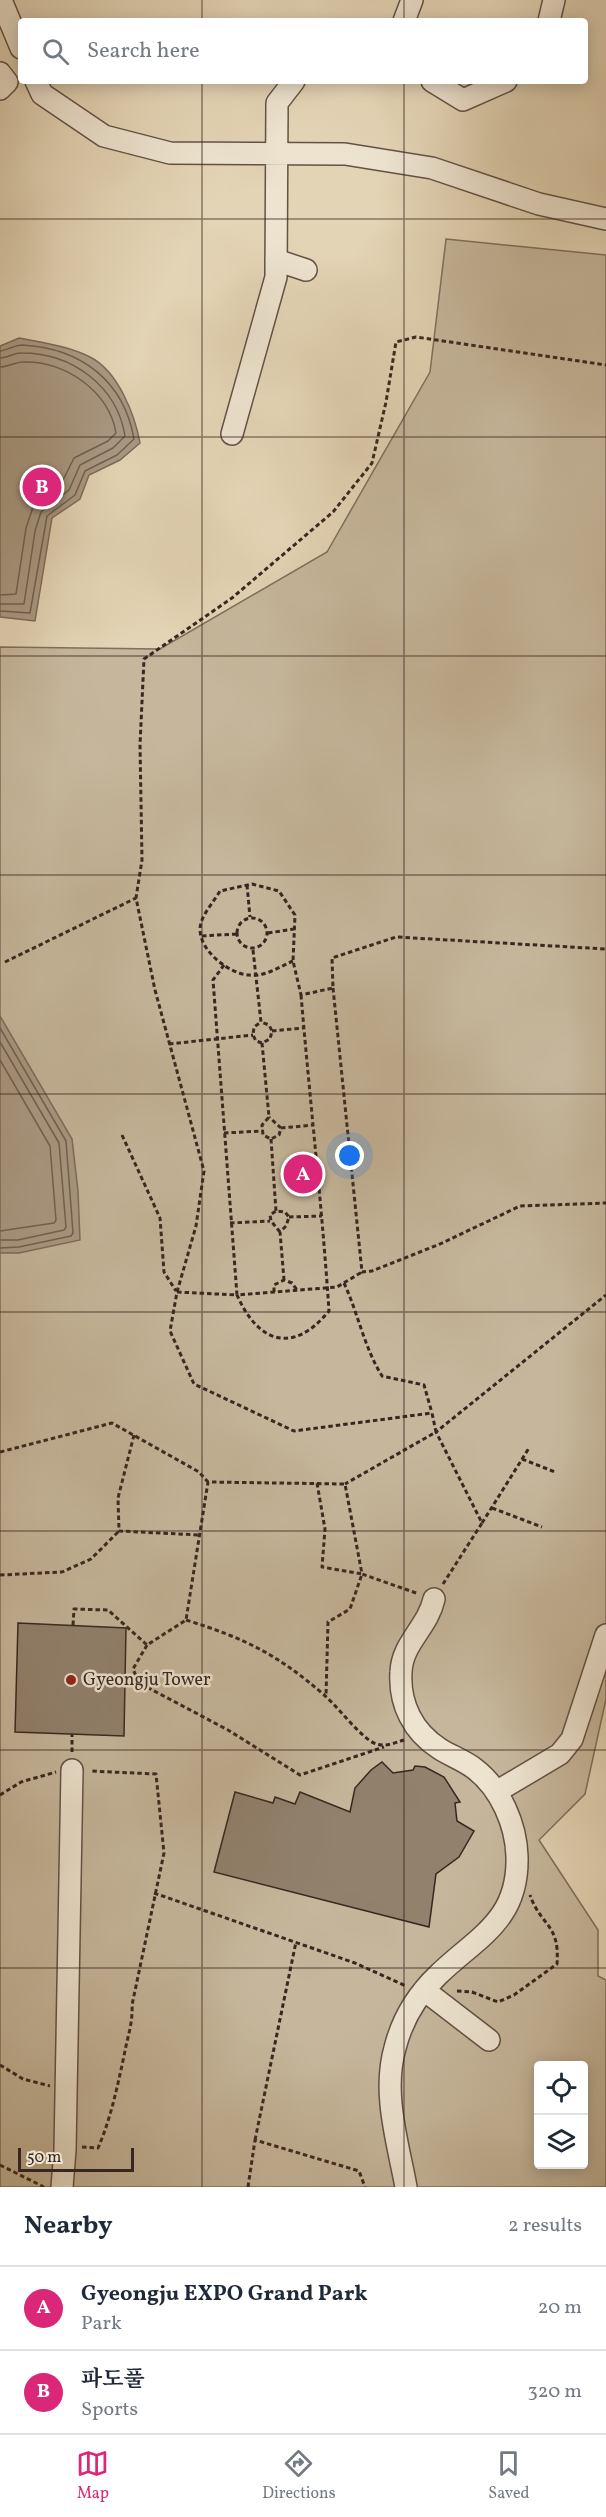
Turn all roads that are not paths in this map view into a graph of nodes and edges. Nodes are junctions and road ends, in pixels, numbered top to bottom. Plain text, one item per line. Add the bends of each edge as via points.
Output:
1 (412, 0) edge
2 (554, 0) edge
3 (2, 6) edge
4 (405, 18) edge
5 (550, 18) edge
6 (18, 41) edge
7 (0, 73) edge
8 (37, 84) edge
9 (292, 84) edge
10 (437, 84) edge
11 (499, 84) edge
12 (0, 89) edge
13 (276, 153) junction
14 (606, 219) edge
15 (276, 260) junction
16 (306, 270) dead end
17 (232, 434) dead end
18 (434, 1599) road end
19 (606, 1635) edge
20 (72, 1770) road end
21 (496, 1792) junction
22 (423, 1991) junction
23 (489, 2040) dead end
24 (62, 2187) edge
25 (406, 2187) edge

1 - 4 street
2 - 5 street
3 - 6 street
7 - 12 street via 7,82
8 - 13 street via 42,94 104,136 170,153
9 - 13 street via 277,103
10 - 11 street via 463,100
13 - 14 street via 345,154 432,168 539,204
13 - 15 street
15 - 16 street
15 - 17 street via 276,277
18 - 21 street via 430,1615 408,1646 401,1674 403,1699 416,1729 475,1768
19 - 21 street via 572,1739 560,1754
20 - 24 street
21 - 22 street via 512,1826 517,1856 509,1903 496,1924
22 - 23 street
22 - 25 street via 404,2021 390,2072

